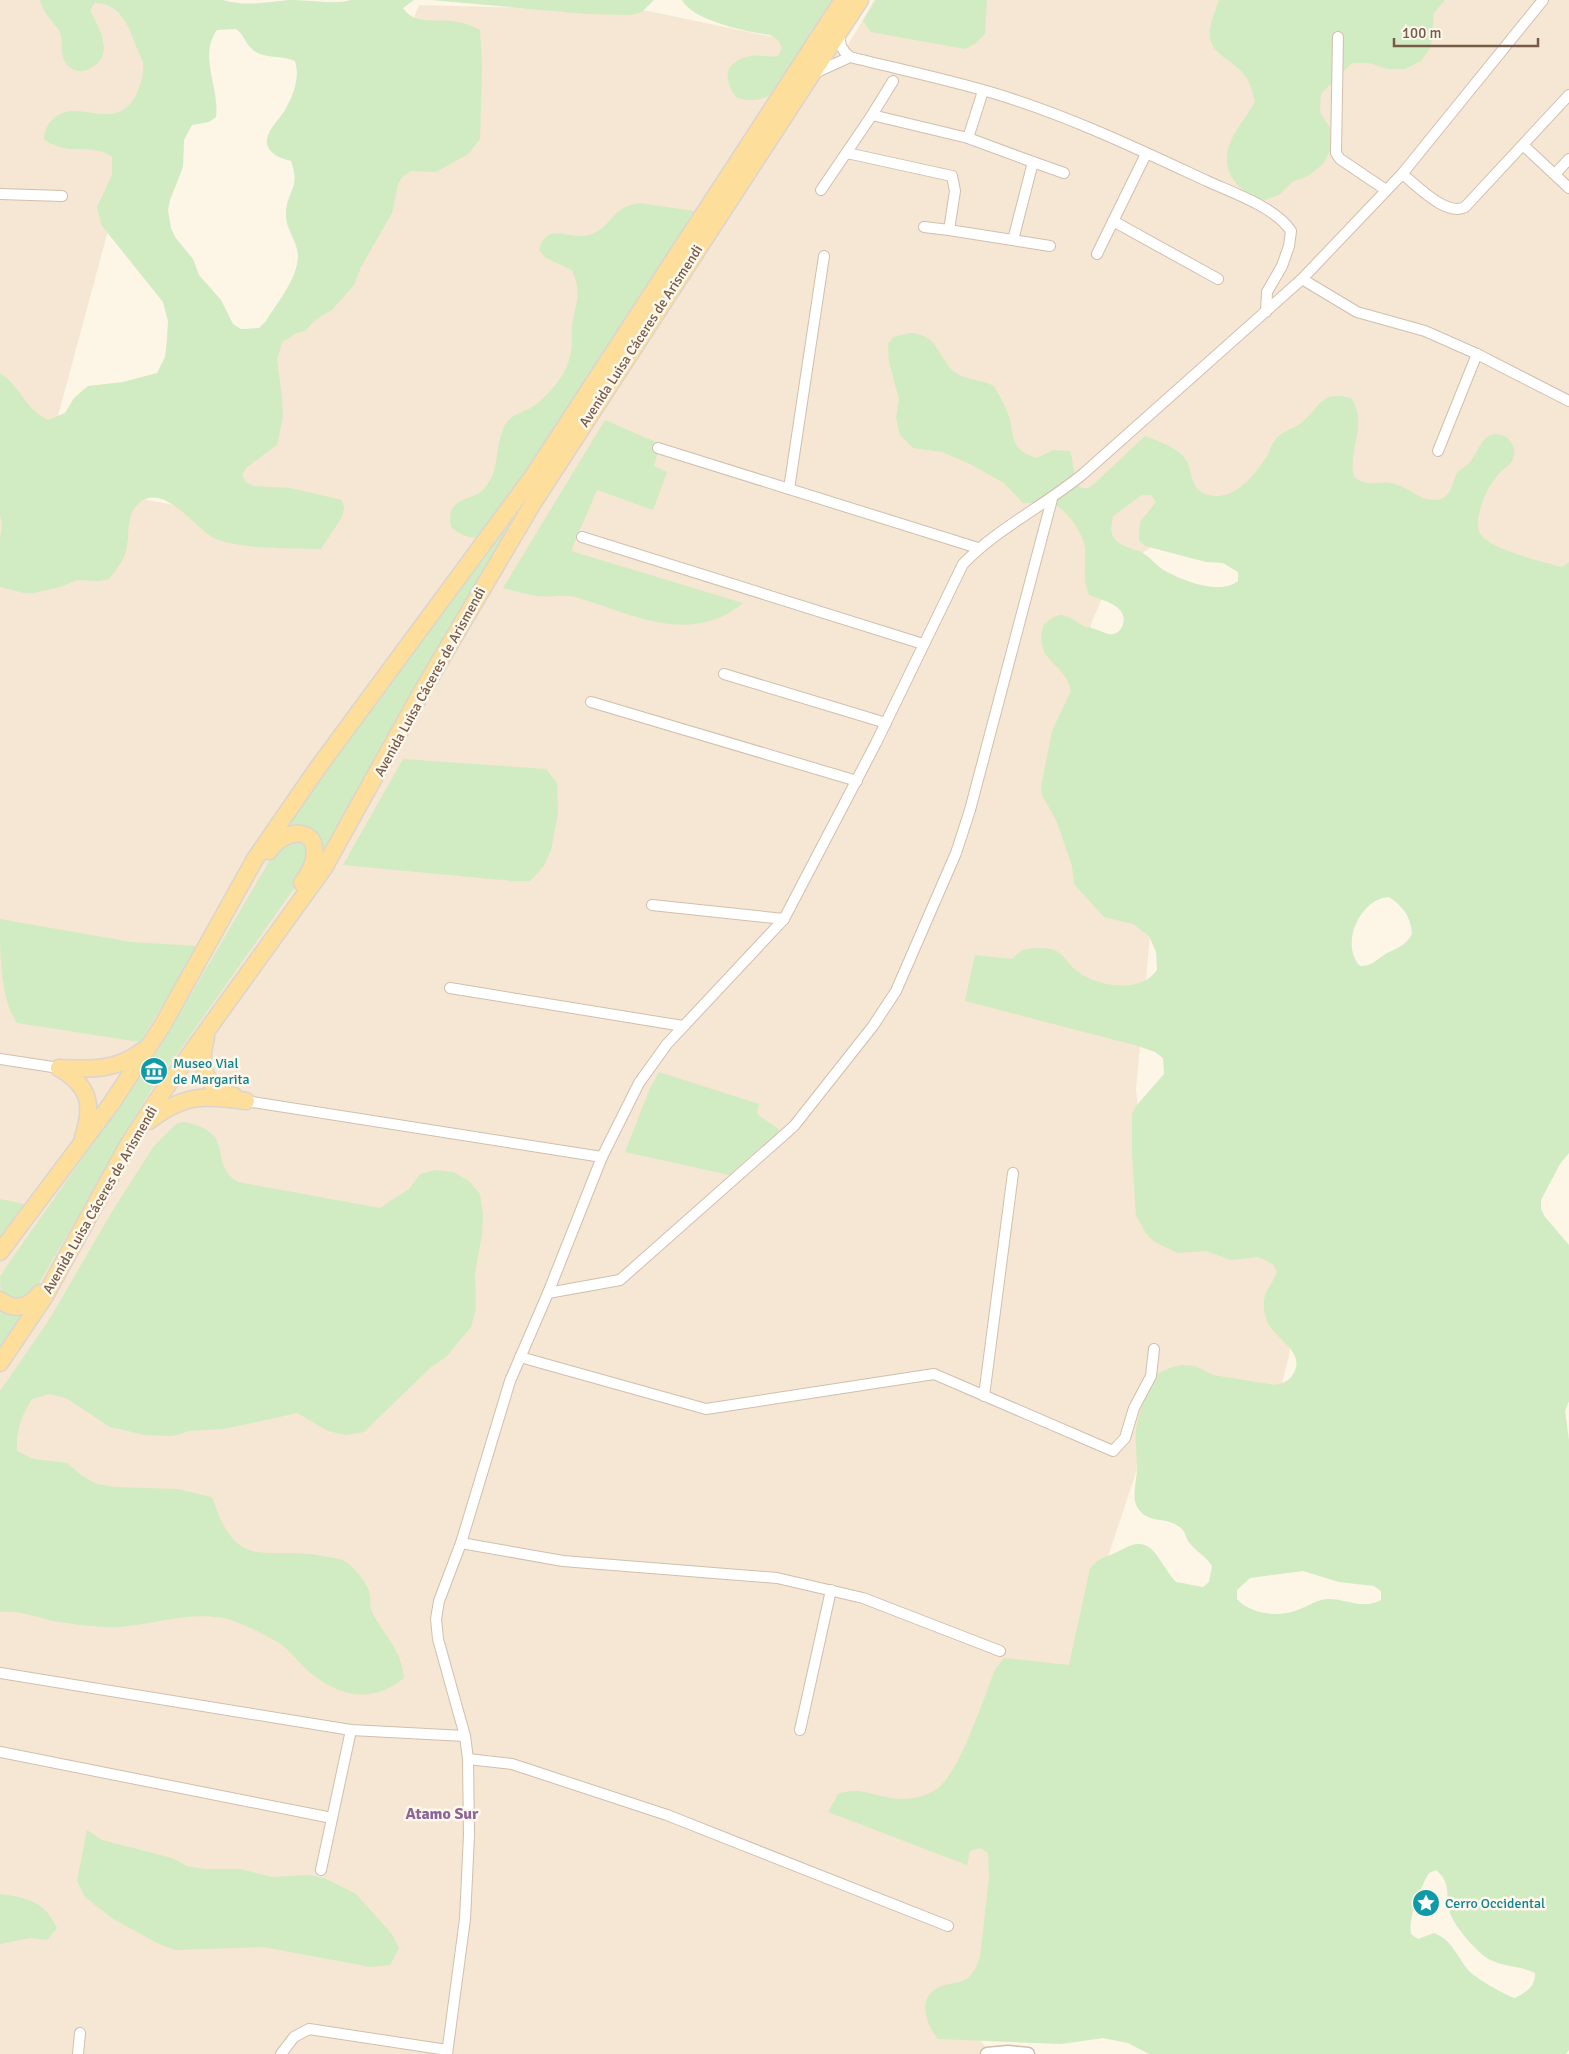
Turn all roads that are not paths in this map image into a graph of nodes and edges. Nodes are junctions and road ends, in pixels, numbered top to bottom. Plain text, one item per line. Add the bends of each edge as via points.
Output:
1 (843, 0) edge
2 (860, 0) edge
3 (1543, 0) edge
4 (839, 33) junction
5 (1338, 37) dead end
6 (850, 57) junction
7 (812, 75) junction
8 (894, 81) dead end
9 (983, 91) junction
10 (1569, 95) edge
11 (872, 115) junction
12 (968, 138) junction
13 (1523, 144) junction
14 (847, 153) junction
15 (1146, 154) junction
16 (1569, 159) edge
17 (1033, 162) junction
18 (1064, 173) dead end
19 (1402, 174) junction
20 (1554, 174) junction
21 (1569, 188) edge
22 (821, 190) dead end
23 (1386, 190) junction
24 (0, 194) edge
25 (62, 196) dead end
26 (1113, 221) junction
27 (924, 227) dead end
28 (949, 230) junction
29 (1012, 240) junction
30 (1050, 246) dead end
31 (1097, 254) dead end
32 (824, 256) dead end
33 (1218, 279) dead end
34 (1302, 279) junction
35 (1266, 312) junction
36 (1477, 354) junction
37 (1569, 401) edge
38 (658, 448) dead end
39 (1438, 451) dead end
40 (789, 489) junction
41 (1052, 499) junction
42 (582, 537) dead end
43 (978, 548) junction
44 (923, 644) junction
45 (724, 674) dead end
46 (591, 702) dead end
47 (886, 723) junction
48 (857, 781) junction
49 (652, 905) dead end
50 (784, 919) junction
51 (213, 933) junction
52 (450, 988) dead end
53 (230, 1000) junction
54 (683, 1026) junction
55 (209, 1029) junction
56 (150, 1045) junction
57 (0, 1059) edge
58 (59, 1068) junction
59 (246, 1101) junction
60 (139, 1129) junction
61 (79, 1150) junction
62 (602, 1156) junction
63 (1014, 1173) dead end
64 (10, 1237) junction
65 (0, 1252) edge
66 (0, 1260) edge
67 (62, 1265) junction
68 (548, 1293) junction
69 (0, 1300) edge
70 (1154, 1349) dead end
71 (520, 1357) junction
72 (0, 1363) edge
73 (984, 1396) junction
74 (461, 1543) junction
75 (831, 1590) junction
76 (1000, 1651) dead end
77 (0, 1673) edge
78 (351, 1730) junction
79 (800, 1730) dead end
80 (465, 1736) junction
81 (0, 1752) edge
82 (468, 1759) junction
83 (332, 1818) junction
84 (321, 1870) dead end
85 (948, 1926) dead end
86 (80, 2033) dead end
87 (447, 2052) edge
88 (78, 2054) edge
89 (281, 2054) edge
90 (987, 2054) edge
91 (1028, 2054) edge

1 - 51 main road, Avenida Luisa Cáceres de Arismendi via 533,476 301,792 255,859
2 - 4 main road, Avenida Luisa Cáceres de Arismendi
3 - 19 street
4 - 6 street via 840,45
4 - 7 main road, Avenida Luisa Cáceres de Arismendi
5 - 23 street via 1336,153
6 - 7 street
6 - 9 street
7 - 53 main road, Avenida Luisa Cáceres de Arismendi via 507,545 324,868
8 - 11 street
9 - 12 street
9 - 15 street
10 - 13 street
11 - 12 street
11 - 14 street
12 - 17 street
13 - 19 street via 1460,210 1447,209
13 - 20 street
14 - 22 street
14 - 28 street via 952,176 955,191
15 - 26 street
15 - 35 street via 1284,220 1291,231 1289,246 1267,292
16 - 20 street
17 - 18 street
17 - 29 street
19 - 23 street
20 - 21 street
23 - 34 street
24 - 25 street
26 - 31 street
26 - 33 street
27 - 28 street
28 - 29 street
29 - 30 street
32 - 40 street
34 - 35 street
34 - 36 street via 1357,312 1425,331
35 - 41 street
36 - 37 street
36 - 39 street
38 - 40 street
40 - 43 street
41 - 43 street
41 - 68 street via 970,810 956,852 896,991 873,1026 794,1126 620,1280
42 - 44 street
43 - 44 street via 963,564
44 - 47 street
45 - 47 street
46 - 48 street
47 - 48 street
48 - 50 street
49 - 50 street
50 - 54 street
51 - 53 main road via 279,839 294,833 308,837 314,852 310,870
51 - 56 main road, Avenida Luisa Cáceres de Arismendi
52 - 54 street
53 - 55 main road, Avenida Luisa Cáceres de Arismendi
54 - 62 street via 639,1083
55 - 59 main road via 203,1051 203,1071 218,1088
55 - 60 main road, Avenida Luisa Cáceres de Arismendi
56 - 58 main road via 127,1061 109,1068
56 - 61 main road, Avenida Luisa Cáceres de Arismendi
57 - 58 street
58 - 61 main road via 73,1076 87,1096 89,1117
59 - 60 main road via 210,1097 185,1100 171,1105
59 - 62 street
60 - 67 main road, Avenida Luisa Cáceres de Arismendi
61 - 64 main road, Avenida Luisa Cáceres de Arismendi
62 - 68 street
63 - 73 street
64 - 65 main road, Avenida Luisa Cáceres de Arismendi
64 - 66 main road
67 - 69 main road via 29,1305 13,1307
67 - 72 main road, Avenida Luisa Cáceres de Arismendi
68 - 71 street
70 - 73 street via 1151,1376 1134,1408 1125,1438 1113,1451
71 - 73 street via 706,1408 934,1374
71 - 74 street
74 - 75 street via 563,1561 777,1578
74 - 80 street via 436,1619 438,1640
75 - 76 street via 863,1598
75 - 79 street
77 - 78 street
78 - 80 street
78 - 83 street
80 - 82 street
81 - 83 street
82 - 85 street via 512,1764 667,1815
82 - 87 street via 465,1919
83 - 84 street
86 - 88 street
87 - 89 street via 309,2029 294,2037
90 - 91 street

